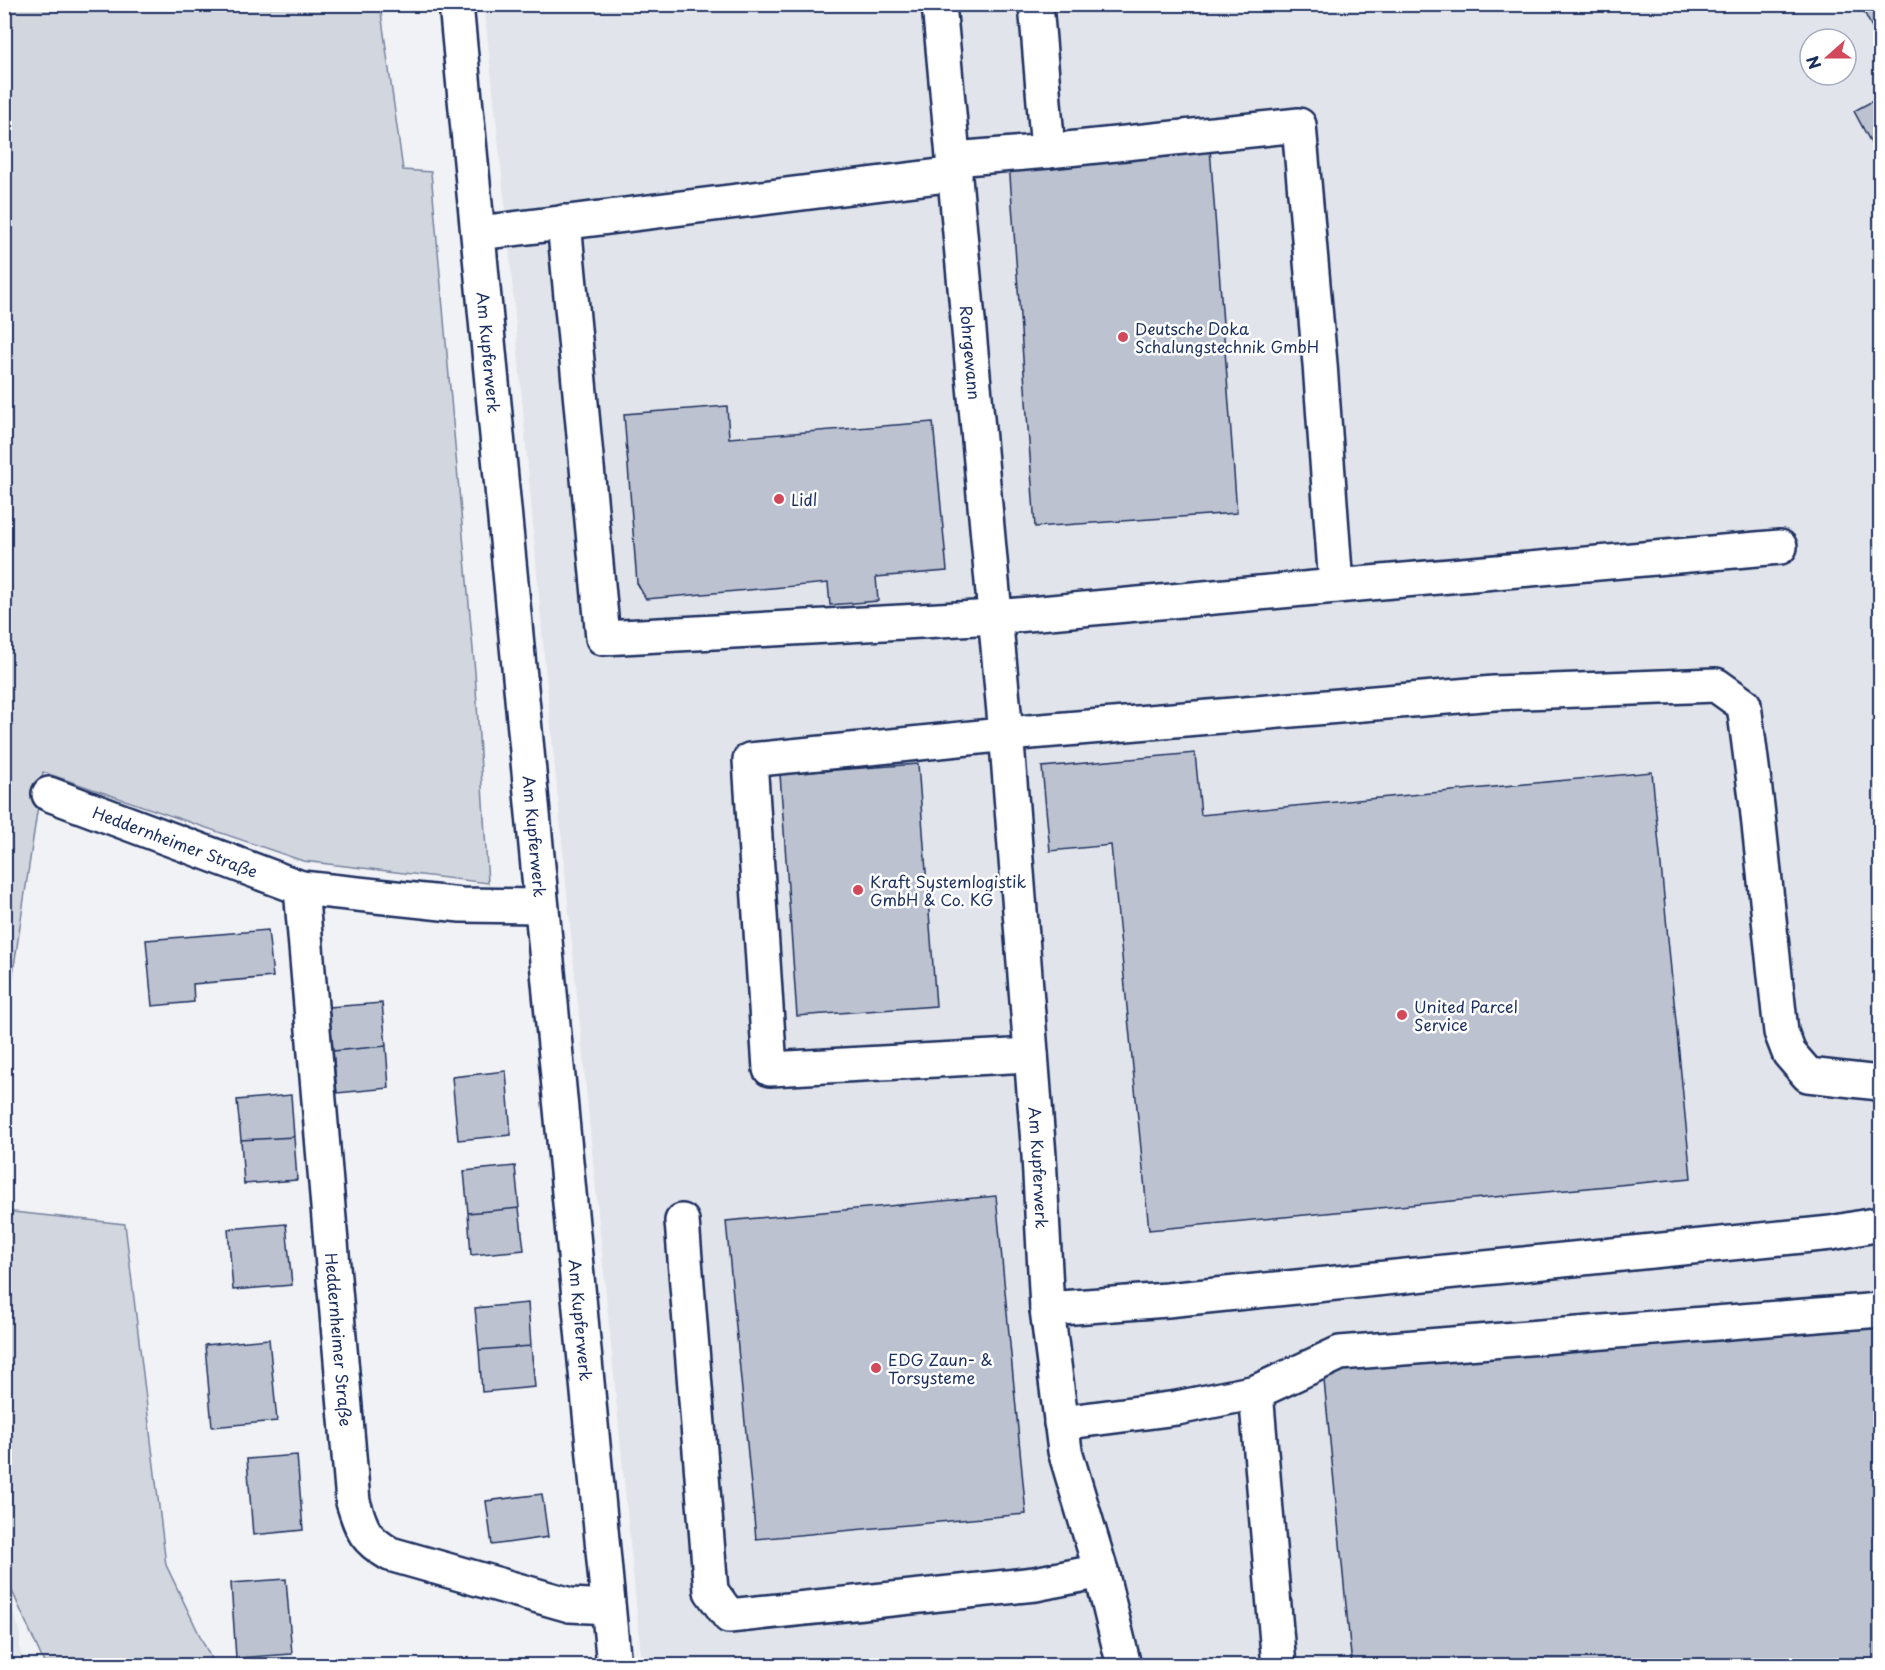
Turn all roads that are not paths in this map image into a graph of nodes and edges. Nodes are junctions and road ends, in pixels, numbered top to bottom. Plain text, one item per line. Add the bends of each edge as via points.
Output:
1 (456, 4) edge
2 (939, 4) edge
3 (1036, 4) edge
4 (1048, 151) junction
5 (954, 167) junction
6 (564, 222) junction
7 (479, 233) junction
8 (1780, 547) dead end
9 (1335, 586) junction
10 (995, 617) junction
11 (1002, 699) joint
12 (1005, 735) junction
13 (49, 794) dead end
14 (301, 888) junction
15 (540, 906) junction
16 (1031, 1055) junction
17 (1881, 1085) edge
18 (682, 1221) dead end
19 (1881, 1224) edge
20 (1047, 1309) junction
21 (1881, 1310) edge
22 (1256, 1392) junction
23 (1061, 1422) junction
24 (1101, 1571) junction
25 (608, 1606) junction
26 (614, 1665) edge
27 (1124, 1665) edge
28 (1279, 1665) edge

1 - 7 street, Am Kupferwerk
2 - 5 street, Rohrgewann
3 - 4 street
4 - 5 street
4 - 9 street via 1299,125
5 - 6 street
5 - 10 street, Rohrgewann
6 - 7 street
6 - 10 street via 603,638
7 - 15 street, Am Kupferwerk
8 - 9 street
9 - 10 street
10 - 11 street, Rohrgewann
11 - 12 street, Am Kupferwerk
12 - 16 street, Am Kupferwerk
12 - 16 street via 750,760 770,1069
12 - 17 street via 1494,693 1716,686 1744,705 1781,1032 1789,1053 1808,1075
13 - 14 street, Heddernheimer Straße
14 - 15 street, Heddernheimer Straße via 461,905
14 - 25 street, Heddernheimer Straße via 353,1502 361,1528 373,1544 390,1554 570,1605
15 - 25 street, Am Kupferwerk
16 - 20 street, Am Kupferwerk
18 - 24 street via 711,1591 729,1616 1035,1584
19 - 20 street via 1831,1233
20 - 23 street, Am Kupferwerk
21 - 22 street via 1340,1353
22 - 23 street via 1177,1408
22 - 28 street
23 - 24 street, Am Kupferwerk via 1073,1480
24 - 27 street, Am Kupferwerk
25 - 26 street, Am Kupferwerk

